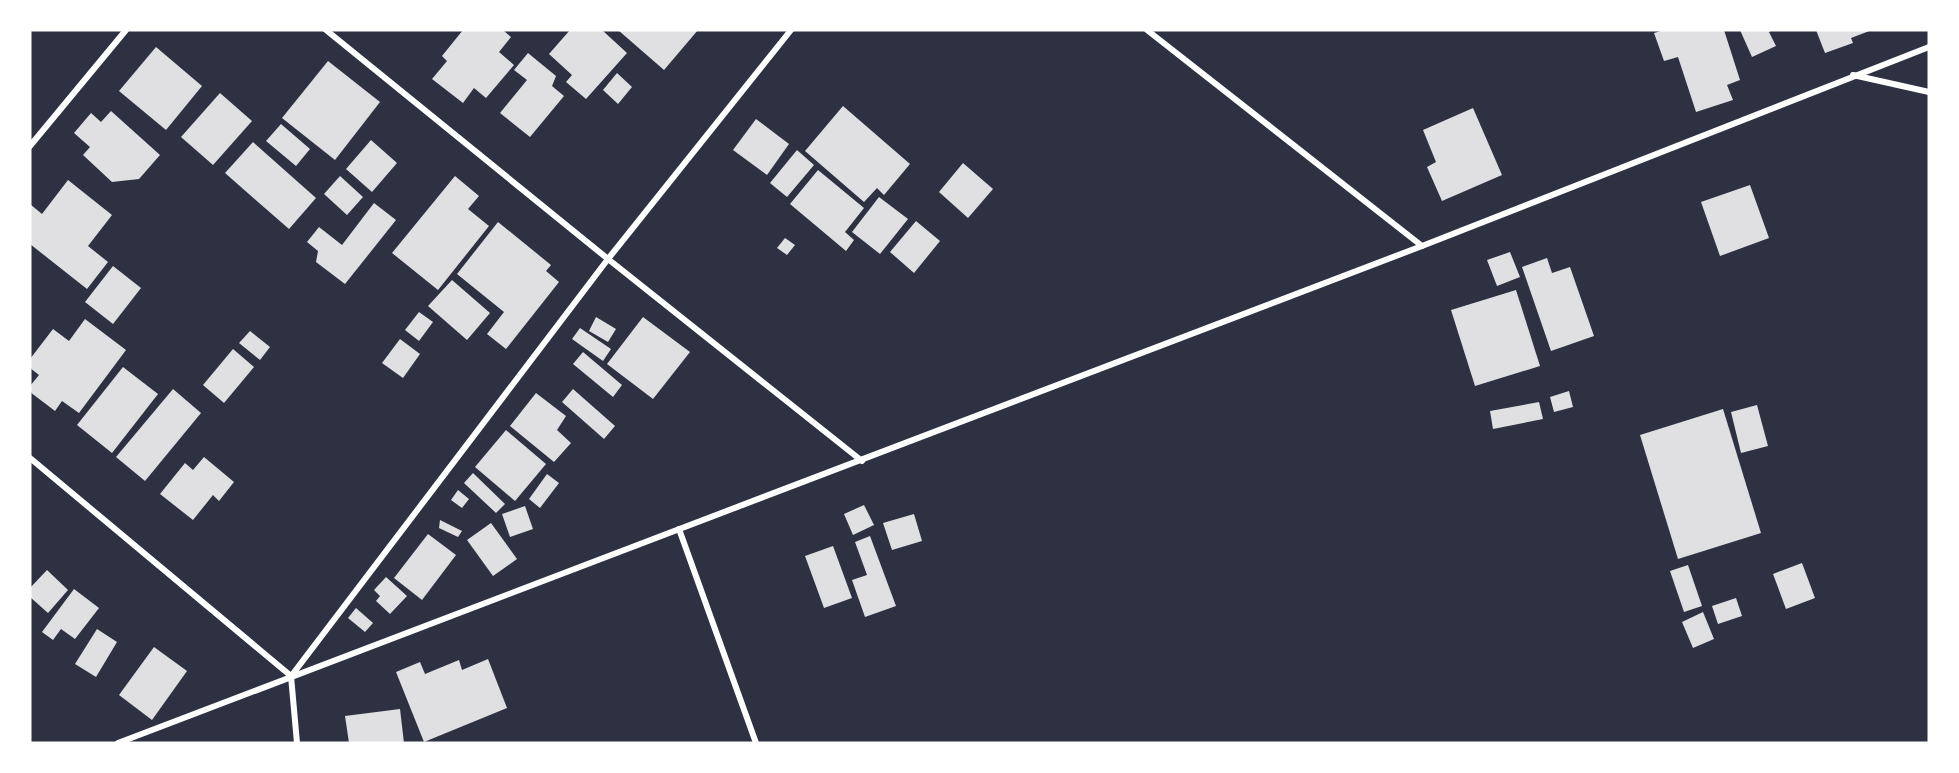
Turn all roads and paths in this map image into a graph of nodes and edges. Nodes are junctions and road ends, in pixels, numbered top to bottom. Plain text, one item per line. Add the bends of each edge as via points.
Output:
1 (126, 30) edge
2 (326, 30) edge
3 (791, 30) edge
4 (1147, 30) edge
5 (1929, 46) edge
6 (1852, 75) junction
7 (1929, 92) edge
8 (30, 146) edge
9 (1422, 246) junction
10 (608, 260) junction
11 (30, 458) edge
12 (862, 461) junction
13 (679, 529) junction
14 (291, 676) junction
15 (118, 743) edge
16 (297, 743) edge
17 (756, 743) edge

1 - 8 street
2 - 10 street
3 - 10 street
4 - 9 street
5 - 6 street
6 - 7 street
6 - 9 street
9 - 12 street
10 - 12 street
10 - 14 street
11 - 14 street
12 - 13 street
13 - 14 street
13 - 17 street
14 - 15 street
14 - 16 street

